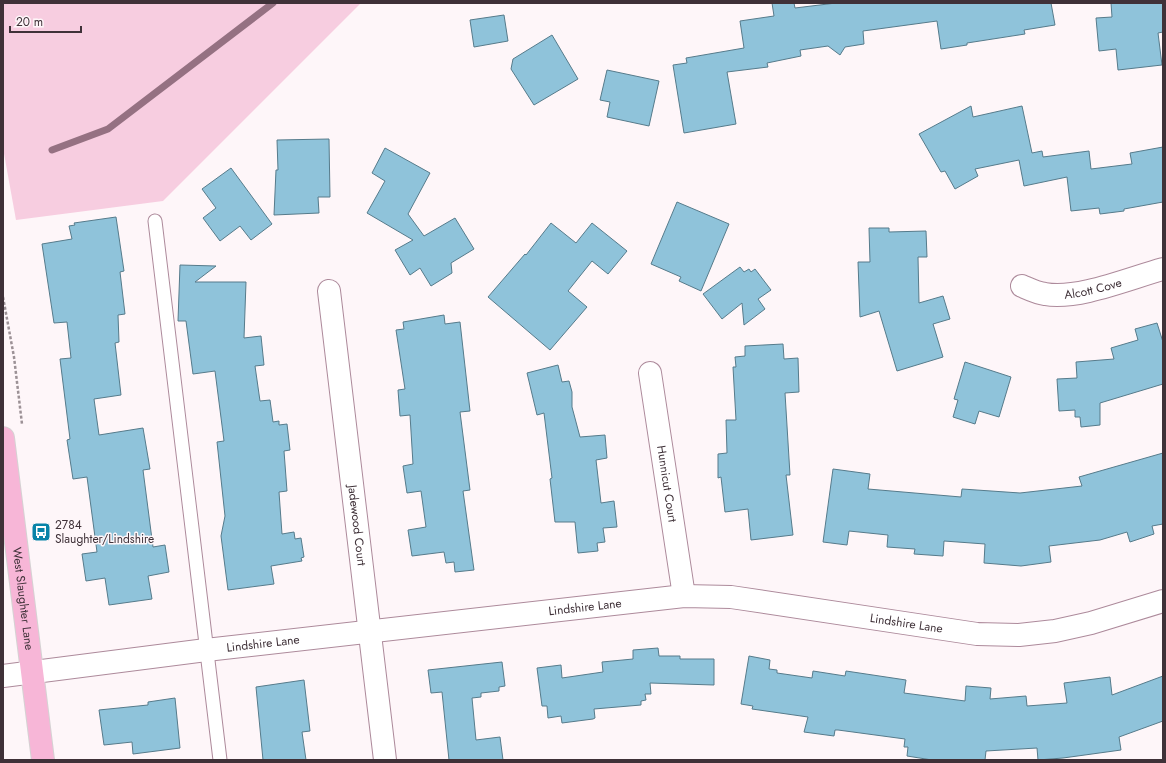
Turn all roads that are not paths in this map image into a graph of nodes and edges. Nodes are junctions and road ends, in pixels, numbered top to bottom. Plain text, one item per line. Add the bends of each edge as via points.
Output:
1 (155, 221) dead end
2 (1163, 269) edge
3 (1022, 286) dead end
4 (329, 291) dead end
5 (650, 373) dead end
6 (3, 438) edge
7 (684, 596) junction
8 (1163, 601) edge
9 (370, 633) junction
10 (206, 650) junction
11 (32, 672) junction
12 (3, 676) edge
13 (43, 760) edge
14 (220, 760) edge
15 (385, 760) edge

1 - 10 lane
2 - 3 street, Alcott Cove via 1065,295 1044,294
4 - 9 street, Jadewood Court
5 - 7 street, Hunnicut Court
6 - 11 main road, West Slaughter Lane
7 - 8 street, Lindshire Lane via 731,597 977,634 1019,635 1091,623
7 - 9 street, Lindshire Lane
9 - 10 street, Lindshire Lane
9 - 15 street, Jadewood Court
10 - 11 street, Lindshire Lane
10 - 14 lane
11 - 12 street, Lindshire Lane
11 - 13 main road, West Slaughter Lane

